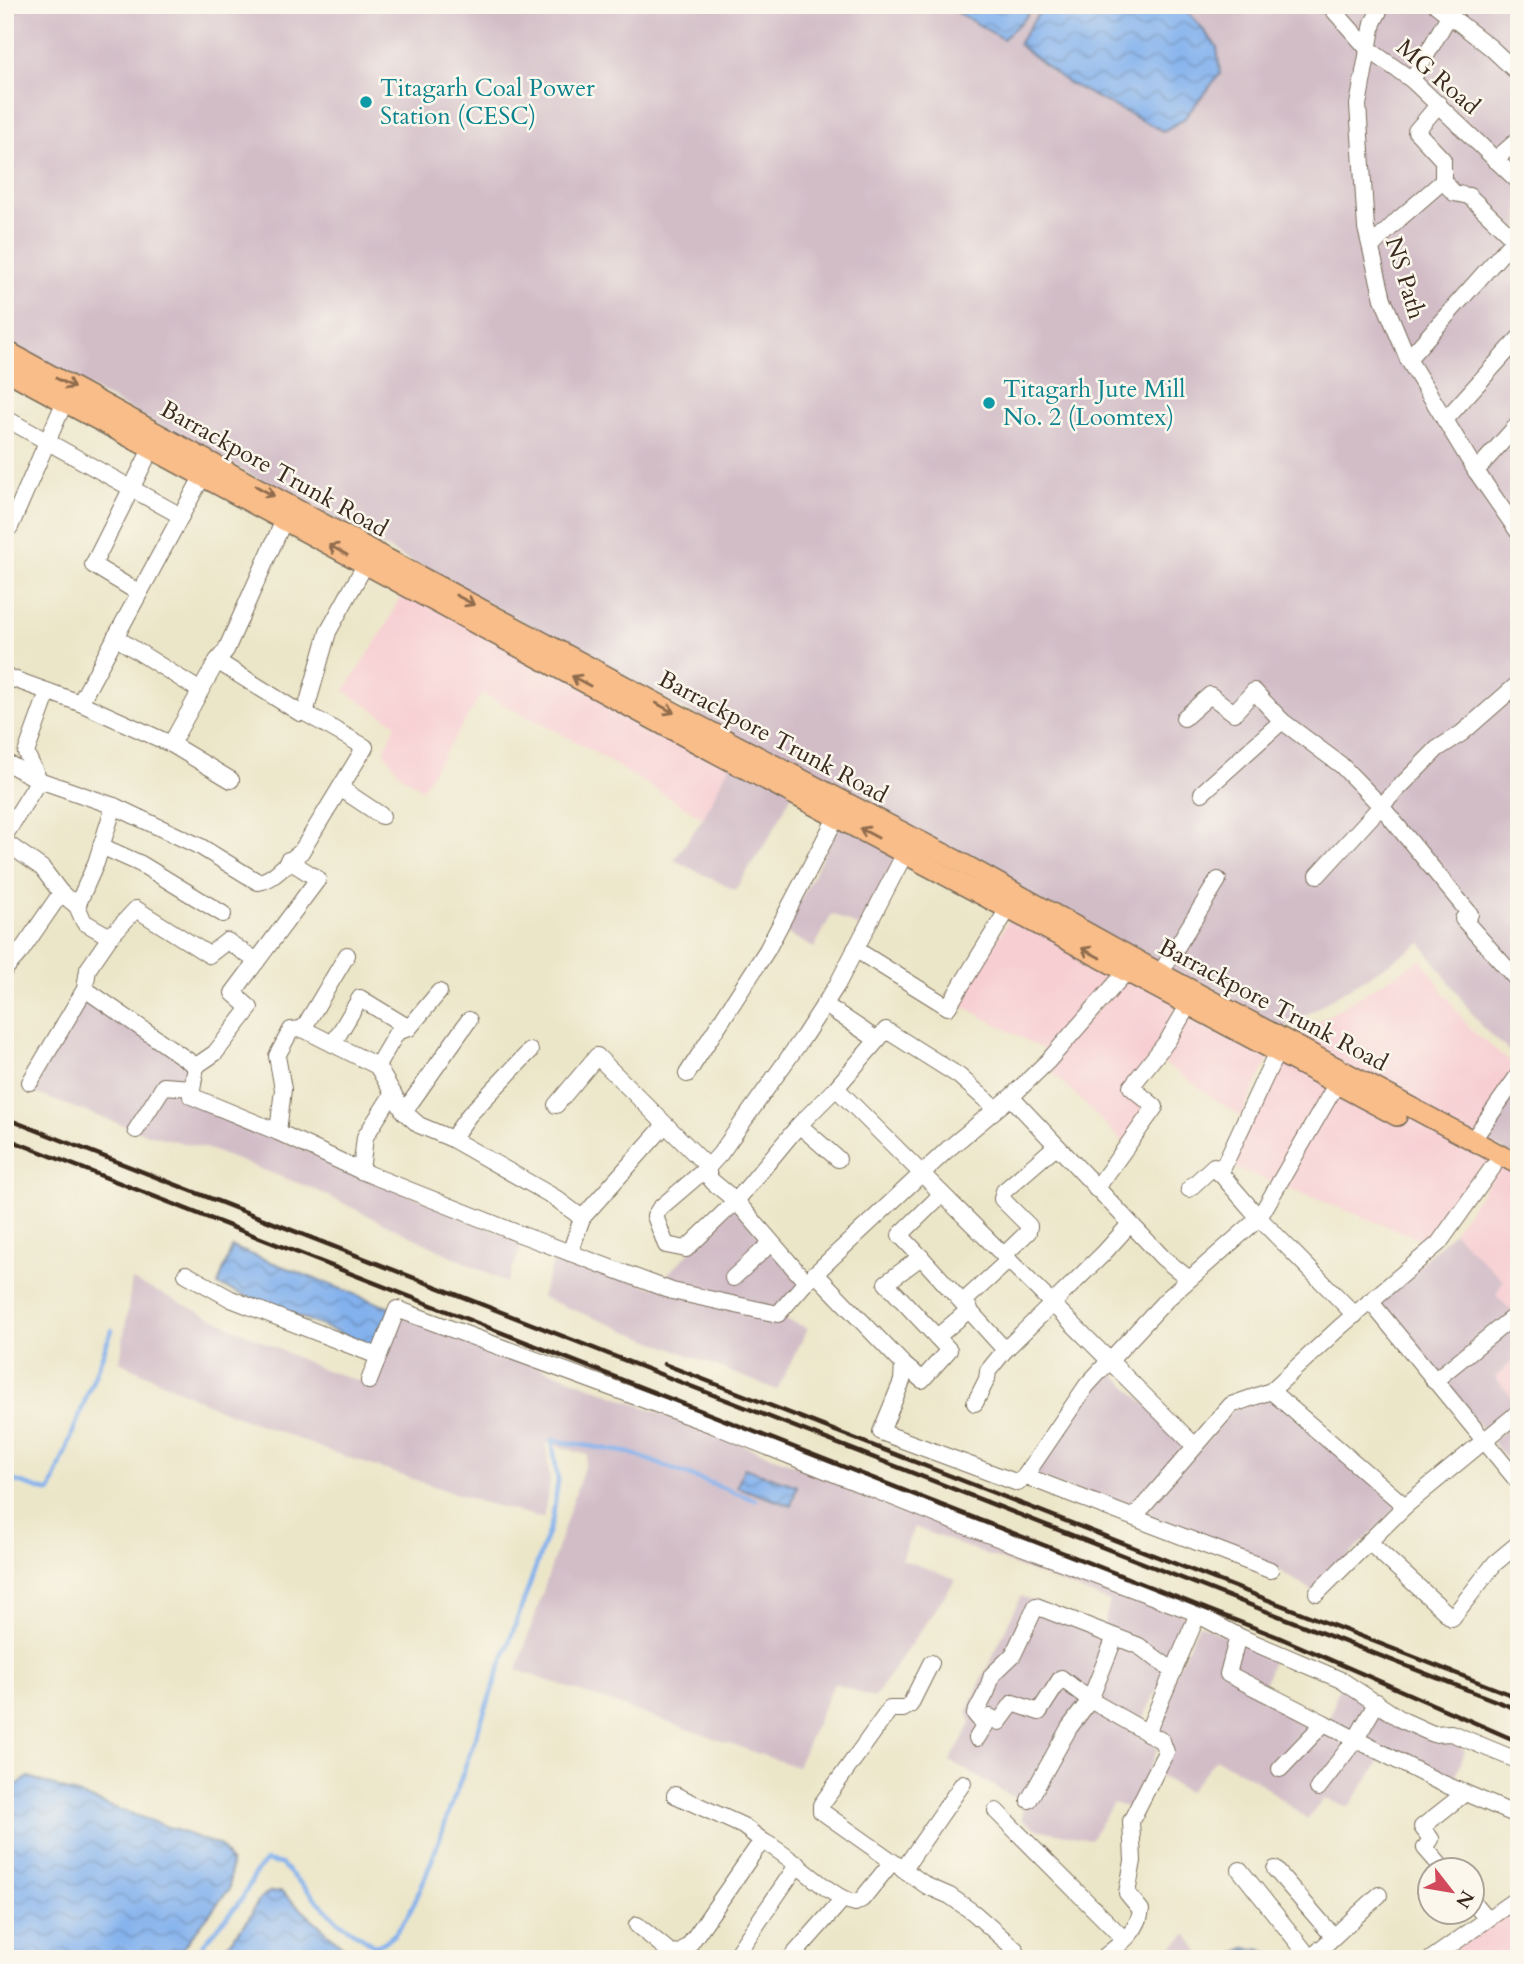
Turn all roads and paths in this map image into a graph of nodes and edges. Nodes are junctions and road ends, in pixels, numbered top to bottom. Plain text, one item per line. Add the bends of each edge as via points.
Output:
1 (1329, 5) edge
2 (1382, 5) edge
3 (1446, 8) edge
4 (1368, 49) junction
5 (1519, 74) edge
6 (1412, 80) junction
7 (1439, 104) junction
8 (1519, 139) edge
9 (1495, 160) junction
10 (1443, 181) junction
11 (1519, 182) edge
12 (1516, 237) edge
13 (1371, 247) junction
14 (1519, 338) edge
15 (5, 350) edge
16 (1408, 359) junction
17 (5, 370) edge
18 (64, 403) junction
19 (5, 418) edge
20 (1444, 421) junction
21 (1519, 423) edge
22 (48, 441) junction
23 (151, 449) junction
24 (1476, 471) junction
25 (202, 477) junction
26 (131, 489) junction
27 (181, 516) junction
28 (284, 520) junction
29 (10, 527) dead end
30 (1519, 533) edge
31 (365, 565) junction
32 (139, 593) junction
33 (116, 637) junction
34 (216, 661) junction
35 (5, 676) edge
36 (1519, 683) edge
37 (199, 690) junction
38 (48, 692) junction
39 (79, 703) junction
40 (305, 713) junction
41 (1184, 718) dead end
42 (1282, 721) junction
43 (171, 744) junction
44 (5, 762) edge
45 (39, 780) junction
46 (231, 780) dead end
47 (340, 788) junction
48 (1202, 793) dead end
49 (114, 806) junction
50 (1381, 806) junction
51 (382, 816) dead end
52 (837, 816) junction
53 (5, 835) edge
54 (5, 842) edge
55 (101, 846) junction
56 (905, 853) junction
57 (288, 860) junction
58 (1318, 875) dead end
59 (1218, 880) dead end
60 (61, 893) junction
61 (77, 906) junction
62 (1008, 909) junction
63 (223, 914) dead end
64 (110, 937) junction
65 (856, 949) junction
66 (347, 955) dead end
67 (257, 961) junction
68 (5, 969) edge
69 (1125, 972) junction
70 (1156, 979) junction
71 (1519, 982) edge
72 (85, 989) junction
73 (439, 992) dead end
74 (824, 1004) junction
75 (1189, 1004) junction
76 (469, 1020) dead end
77 (409, 1028) junction
78 (303, 1029) junction
79 (877, 1040) junction
80 (332, 1044) junction
81 (1280, 1045) junction
82 (530, 1051) dead end
83 (196, 1066) junction
84 (377, 1066) junction
85 (687, 1074) dead end
86 (1519, 1074) edge
87 (30, 1082) dead end
88 (1337, 1083) junction
89 (192, 1088) junction
90 (836, 1088) junction
91 (393, 1093) junction
92 (1011, 1097) junction
93 (556, 1105) dead end
94 (995, 1108) junction
95 (404, 1112) junction
96 (665, 1125) junction
97 (799, 1125) junction
98 (136, 1130) dead end
99 (278, 1132) junction
100 (452, 1139) junction
101 (1472, 1141) junction
102 (1056, 1146) junction
103 (838, 1159) dead end
104 (1519, 1165) edge
105 (708, 1167) junction
106 (1493, 1167) junction
107 (361, 1171) junction
108 (1220, 1174) junction
109 (922, 1175) junction
110 (1519, 1180) edge
111 (1096, 1189) junction
112 (1189, 1189) dead end
113 (942, 1194) junction
114 (736, 1201) junction
115 (582, 1218) junction
116 (1259, 1218) junction
117 (1130, 1224) junction
118 (771, 1243) junction
119 (570, 1253) junction
120 (921, 1257) junction
121 (1007, 1258) junction
122 (186, 1274) dead end
123 (733, 1278) dead end
124 (810, 1278) junction
125 (1189, 1279) junction
126 (1370, 1301) junction
127 (1053, 1304) junction
128 (966, 1306) junction
129 (1355, 1315) junction
130 (1513, 1317) dead end
131 (937, 1337) junction
132 (1005, 1350) junction
133 (378, 1356) junction
134 (1110, 1361) junction
135 (903, 1364) junction
136 (369, 1381) dead end
137 (1434, 1381) junction
138 (1271, 1391) junction
139 (975, 1403) dead end
140 (1519, 1412) edge
141 (1485, 1441) junction
142 (1195, 1446) junction
143 (1025, 1476) junction
144 (1519, 1483) edge
145 (1405, 1506) junction
146 (1135, 1516) junction
147 (1369, 1542) junction
148 (1519, 1543) edge
149 (1270, 1570) dead end
150 (1317, 1593) dead end
151 (1197, 1616) junction
152 (1238, 1636) junction
153 (1115, 1637) junction
154 (931, 1663) dead end
155 (1172, 1670) junction
156 (1090, 1700) junction
157 (1377, 1702) junction
158 (1324, 1723) junction
159 (1147, 1733) junction
160 (1356, 1740) junction
161 (1519, 1761) edge
162 (1280, 1769) dead end
163 (963, 1783) dead end
164 (1318, 1788) dead end
165 (1465, 1793) junction
166 (675, 1795) dead end
167 (1029, 1800) dead end
168 (996, 1811) dead end
169 (1519, 1816) edge
170 (764, 1842) junction
171 (1432, 1856) edge
172 (797, 1864) junction
173 (898, 1866) junction
174 (1275, 1869) dead end
175 (1240, 1870) dead end
176 (1379, 1895) dead end
177 (1519, 1897) edge
178 (843, 1899) junction
179 (1486, 1918) edge
180 (637, 1925) dead end
181 (1475, 1926) edge
182 (1333, 1936) junction
183 (1124, 1939) junction
184 (1311, 1958) edge
185 (733, 1959) edge
186 (790, 1959) edge
187 (1008, 1959) edge
188 (1102, 1959) edge
189 (1431, 1959) edge

1 - 4 street, MG Road
2 - 4 street, NS Path
3 - 5 street
3 - 6 street
4 - 6 street, MG Road
4 - 13 street, NS Path via 1358,105
6 - 7 street, MG Road
7 - 9 street, MG Road
7 - 10 street via 1416,131 1443,160
8 - 9 street
9 - 11 street, MG Road
10 - 12 street via 1454,193 1469,196
10 - 13 street
12 - 16 street
13 - 16 street, NS Path via 1383,299
14 - 20 street
15 -> 70 main road, Barrackpore Trunk Road via 962,863
16 - 20 street, NS Path
17 - 18 main road, Barrackpore Trunk Road
18 - 22 street
18 - 23 main road, Barrackpore Trunk Road
19 - 22 street
20 - 24 street, NS Path
21 - 24 street
22 - 26 street
22 - 29 street
23 - 25 main road, Barrackpore Trunk Road
23 - 26 street
24 - 30 street, NS Path
25 - 27 street
25 - 28 main road, Barrackpore Trunk Road
26 - 27 street
26 - 32 street via 93,565
27 - 32 street
31 -> 28 main road, Barrackpore Trunk Road
28 - 34 street via 226,650
31 - 40 street via 328,632
52 -> 31 main road, Barrackpore Trunk Road
32 - 33 street
33 - 37 street
33 - 39 street
34 - 37 street
34 - 40 street
35 - 38 street
36 - 50 street via 1437,750
37 - 43 street
38 - 39 street
38 - 45 street via 26,753
39 - 43 street
40 - 47 street via 365,747
41 - 42 street via 1210,695 1234,713 1254,691
42 - 48 street
42 - 50 street via 1341,765
43 - 46 street
44 - 45 street
45 - 49 street
45 - 53 street
47 - 51 street
47 - 57 street via 301,852
49 - 55 street
49 - 57 street via 201,847 258,882 268,881
50 - 58 street
50 - 71 street
56 -> 52 main road, Barrackpore Trunk Road
52 - 85 street via 767,950
54 - 60 street via 42,868
55 - 61 street
55 - 63 street via 141,864
56 - 62 main road, Barrackpore Trunk Road
56 - 65 street
57 - 67 street via 318,879
59 - 70 street
60 - 61 street
60 - 68 street
61 - 64 street via 84,922
62 - 65 street via 948,1007
69 -> 62 main road, Barrackpore Trunk Road
64 - 67 street via 136,908 209,955 227,941
64 - 72 street via 88,969
65 - 74 street
66 - 78 street
67 - 83 street via 233,993 250,1008 215,1053
69 - 70 main road, Barrackpore Trunk Road
69 - 92 street
70 - 75 main road, Barrackpore Trunk Road
70 - 81 main road, Barrackpore Trunk Road
72 - 83 street
72 - 87 street
73 - 77 street
74 - 79 street
74 - 105 street
75 - 81 main road, Barrackpore Trunk Road
75 - 111 street via 1131,1087 1155,1107
76 - 95 street
77 - 80 street via 360,998
77 - 84 street via 397,1032
78 - 80 street
78 - 99 street via 291,1030 277,1056 283,1089
79 - 90 street
79 - 94 street via 886,1030 959,1076
80 - 84 street
81 - 88 main road, Barrackpore Trunk Road
81 - 101 main road, Barrackpore Trunk Road
81 - 108 street
82 - 100 street
83 - 89 street
84 - 91 street
86 - 101 street
88 - 106 main road, Barrackpore Trunk Road
88 - 116 street
89 - 98 street via 164,1086
89 - 99 street via 191,1097
90 - 97 street
90 - 109 street
91 - 95 street
91 - 107 street via 365,1137
92 - 94 street
92 - 102 street
93 - 96 street via 597,1056
94 - 109 street
95 - 100 street via 419,1125
96 - 105 street
96 - 115 street
97 - 103 street
97 - 114 street
99 - 107 street
100 - 115 street
101 - 104 main road, Barrackpore Trunk Road
102 - 111 street
102 - 121 street via 1004,1191 1002,1199 1029,1226
105 - 114 street via 708,1176
105 - 114 street via 655,1216 666,1245 686,1249
106 - 110 main road, Barrackpore Trunk Road
106 - 126 street via 1439,1243
107 - 119 street
108 - 112 street via 1214,1167
108 - 116 street
109 - 113 street
109 - 124 street
111 - 117 street
113 - 120 street via 900,1235
113 - 121 street
114 - 118 street
115 - 119 street
116 - 125 street
116 - 129 street
117 - 125 street
117 - 127 street
118 - 123 street
118 - 124 street
119 - 124 street via 672,1291 778,1314
120 - 128 street
120 - 131 street via 886,1283
121 - 127 street
121 - 128 street
122 - 133 street via 231,1299
124 - 135 street
125 - 134 street
126 - 129 street
126 - 137 street
127 - 132 street
127 - 134 street
128 - 131 street
128 - 132 street
129 - 138 street
130 - 137 street
131 - 135 street via 949,1350 922,1380
132 - 139 street via 988,1371
133 - 136 street
133 - 151 street via 397,1309 713,1425
134 - 142 street
134 - 143 street via 1087,1385
135 - 143 street via 902,1381 881,1432 1018,1483
137 - 141 street
138 - 142 street via 1231,1405
138 - 145 street
140 - 141 street
141 - 144 street
141 - 145 street
142 - 146 street
143 - 146 street
145 - 147 street
146 - 149 street
147 - 148 street via 1452,1618 1495,1563
147 - 150 street
151 - 152 street
151 - 155 street
152 - 157 street via 1341,1680
152 - 158 street via 1228,1674
153 - 155 street via 1139,1646
153 - 156 street
153 - 156 street via 1036,1606 1013,1655 992,1675 975,1714 981,1732 990,1717 999,1722 1013,1703 1039,1712 1061,1678
154 - 173 street via 910,1705 890,1709 821,1805 824,1815
155 - 159 street
156 - 159 street
156 - 167 street
157 - 160 street
157 - 161 street via 1433,1734 1451,1733
158 - 160 street
158 - 162 street
159 - 183 street via 1162,1741 1166,1752 1131,1821 1133,1861 1127,1893 1141,1910 1140,1921
160 - 164 street
160 - 165 street
163 - 173 street
165 - 169 street
165 - 171 street via 1422,1827 1431,1839 1425,1848
166 - 170 street via 743,1826
168 - 183 street
170 - 172 street
170 - 180 street via 681,1953 670,1952
172 - 178 street
172 - 185 street
173 - 178 street via 862,1899 855,1903
173 - 187 street via 950,1896 996,1931 1016,1950
174 - 182 street
175 - 184 street
176 - 182 street
177 - 179 street
178 - 186 street
181 - 189 street
182 - 184 street
183 - 188 street

